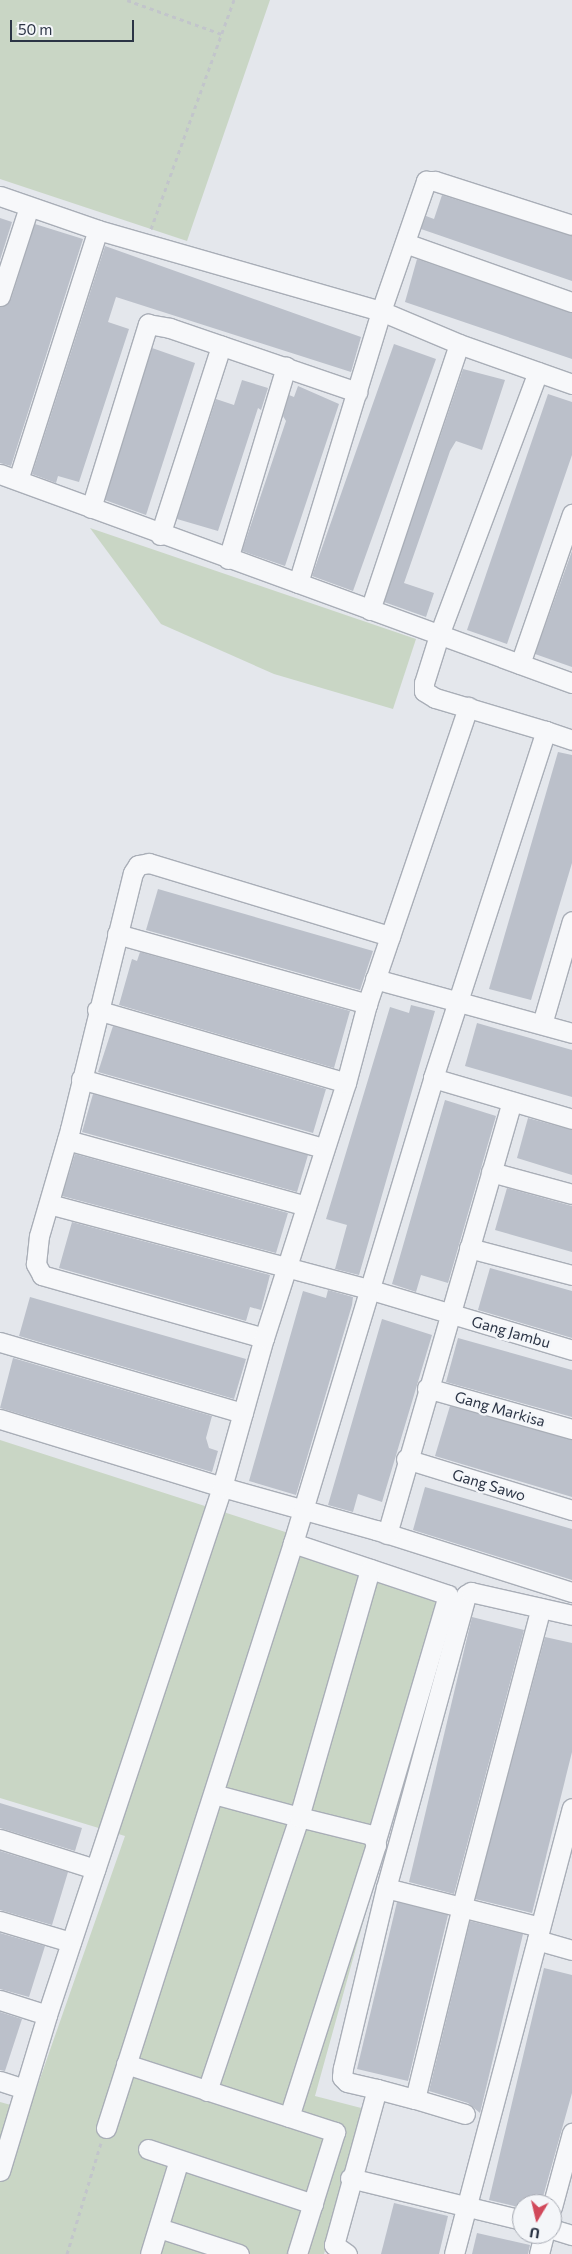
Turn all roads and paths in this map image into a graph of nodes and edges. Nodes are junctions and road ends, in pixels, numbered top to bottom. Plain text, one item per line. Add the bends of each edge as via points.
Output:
1 (127, 0) edge
2 (234, 0) edge
3 (222, 34) junction
4 (0, 196) edge
5 (28, 208) junction
6 (572, 225) edge
7 (98, 230) junction
8 (146, 244) junction
9 (405, 244) junction
10 (0, 296) edge
11 (572, 302) edge
12 (381, 311) junction
13 (459, 344) junction
14 (221, 346) junction
15 (286, 367) junction
16 (538, 372) junction
17 (572, 384) edge
18 (357, 392) junction
19 (0, 474) edge
20 (18, 480) junction
21 (91, 508) junction
22 (572, 514) edge
23 (160, 535) junction
24 (228, 559) junction
25 (298, 583) junction
26 (370, 610) junction
27 (439, 636) junction
28 (520, 664) junction
29 (572, 683) edge
30 (468, 707) junction
31 (546, 731) junction
32 (572, 740) edge
33 (572, 922) edge
34 (117, 934) junction
35 (390, 936) junction
36 (376, 979) junction
37 (460, 1002) junction
38 (366, 1004) junction
39 (97, 1010) junction
40 (542, 1024) junction
41 (572, 1033) edge
42 (433, 1078) junction
43 (81, 1079) junction
44 (346, 1083) junction
45 (512, 1102) junction
46 (572, 1118) edge
47 (67, 1140) junction
48 (324, 1148) junction
49 (491, 1172) junction
50 (572, 1194) edge
51 (48, 1204) junction
52 (306, 1206) junction
53 (469, 1248) junction
54 (286, 1267) junction
55 (572, 1275) edge
56 (368, 1289) junction
57 (449, 1314) junction
58 (264, 1338) junction
59 (0, 1342) edge
60 (572, 1350) edge
61 (427, 1388) junction
62 (243, 1413) junction
63 (0, 1419) edge
64 (572, 1429) edge
65 (406, 1459) junction
66 (222, 1487) junction
67 (302, 1508) junction
68 (572, 1510) edge
69 (387, 1534) junction
70 (293, 1543) junction
71 (370, 1569) junction
72 (572, 1592) edge
73 (541, 1608) junction
74 (572, 1616) edge
75 (214, 1794) junction
76 (572, 1808) edge
77 (300, 1817) junction
78 (0, 1839) edge
79 (376, 1840) junction
80 (95, 1869) junction
81 (386, 1888) junction
82 (462, 1906) junction
83 (0, 1921) edge
84 (538, 1934) junction
85 (72, 1942) junction
86 (572, 1950) edge
87 (0, 2000) edge
88 (48, 2015) junction
89 (126, 2064) junction
90 (0, 2081) edge
91 (24, 2088) junction
92 (377, 2089) junction
93 (207, 2091) junction
94 (415, 2100) junction
95 (465, 2114) dead end
96 (289, 2117) junction
97 (106, 2128) joint
98 (572, 2133) edge
99 (148, 2148) dead end
100 (180, 2160) junction
101 (1, 2164) edge
102 (568, 2164) edge
103 (350, 2178) junction
104 (557, 2194) edge
105 (313, 2204) junction
106 (468, 2206) junction
107 (512, 2217) edge
108 (159, 2228) junction
109 (67, 2254) edge
110 (150, 2254) edge
111 (239, 2254) edge
112 (296, 2254) edge
113 (347, 2254) edge
114 (454, 2254) edge

1 - 3 path
2 - 3 path
3 - 8 path
4 - 5 street
5 - 7 street
5 - 10 street
6 - 9 street via 428,180
7 - 8 street
7 - 20 street
8 - 12 street
9 - 11 street
9 - 12 street
12 - 13 street
12 - 18 street
13 - 16 street
13 - 26 street
14 - 15 street
14 - 21 street via 155,324 146,326
14 - 23 street
15 - 18 street
15 - 24 street
16 - 17 street
16 - 27 street
18 - 25 street
19 - 20 street
20 - 21 street
21 - 23 street
22 - 28 street
23 - 24 street
24 - 25 street
25 - 26 street
26 - 27 street
27 - 28 street
27 - 30 street via 424,691 435,698
28 - 29 street
30 - 31 street
30 - 35 street
31 - 32 street
31 - 37 street
33 - 40 street
34 - 35 street via 133,873 138,865 149,863
34 - 38 street
34 - 39 street
35 - 36 street
36 - 37 street
36 - 38 street
37 - 40 street
37 - 42 street
38 - 44 street
39 - 43 street
39 - 44 street
40 - 41 street
42 - 45 street
42 - 56 street
43 - 47 street
43 - 48 street
44 - 48 street
45 - 46 street
45 - 49 street
47 - 51 street
47 - 52 street
48 - 52 street
49 - 50 street
49 - 53 street
51 - 54 street, Gang Jambu
51 - 58 street via 36,1257 42,1275
52 - 54 street
53 - 55 street
53 - 57 street
54 - 56 street, Gang Jambu
54 - 58 street
56 - 57 street, Gang Jambu
56 - 67 street
57 - 60 street, Gang Jambu
57 - 61 street
58 - 62 street
59 - 62 street
61 - 64 street, Gang Markisa
61 - 65 street
62 - 66 street
63 - 66 street
65 - 68 street, Gang Sawo
65 - 69 street
66 - 67 street
66 - 80 street
67 - 69 street
67 - 70 street
69 - 72 street
70 - 71 street
70 - 75 street
71 - 77 street
71 - 79 street via 448,1595
73 - 74 street
73 - 81 street via 471,1592 466,1595
73 - 82 street
75 - 77 street
75 - 89 street
76 - 84 street
77 - 79 street via 372,1835
77 - 93 street
78 - 80 street
79 - 96 street
80 - 85 street
81 - 82 street
81 - 92 street via 342,2077 348,2082
82 - 84 street
82 - 94 street
83 - 85 street
84 - 86 street
84 - 106 street
85 - 88 street
87 - 88 street
88 - 91 street
89 - 93 street
89 - 97 street
90 - 91 street
91 - 101 street
92 - 94 street
92 - 103 street
93 - 96 street
94 - 95 street
96 - 105 street via 335,2132
97 - 109 path
98 - 102 street
99 - 100 street
100 - 105 street
100 - 108 street
102 - 104 street
103 - 106 street
103 - 113 street via 334,2245
105 - 112 street
106 - 107 street
106 - 114 street
108 - 110 street
108 - 111 street

